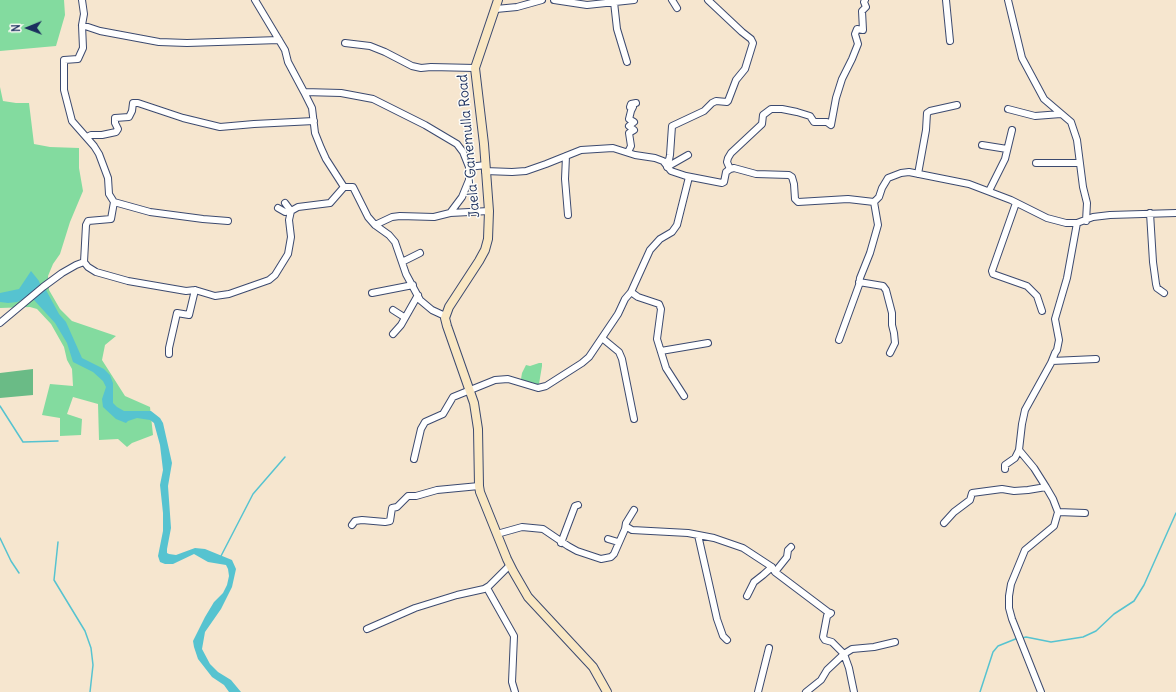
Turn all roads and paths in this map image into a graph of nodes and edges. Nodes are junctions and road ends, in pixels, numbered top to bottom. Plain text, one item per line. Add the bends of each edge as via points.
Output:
1 (82, 0) edge
2 (255, 0) edge
3 (498, 0) edge
4 (542, 0) edge
5 (554, 0) edge
6 (634, 0) edge
7 (672, 0) edge
8 (708, 0) edge
9 (865, 0) edge
10 (946, 0) edge
11 (1008, 0) edge
12 (614, 2) junction
13 (677, 8) dead end
14 (496, 9) junction
15 (82, 25) junction
16 (279, 40) junction
17 (950, 41) dead end
18 (345, 43) dead end
19 (627, 62) dead end
20 (475, 68) junction
21 (304, 92) junction
22 (636, 103) dead end
23 (957, 105) dead end
24 (1008, 109) dead end
25 (1061, 114) junction
26 (314, 121) junction
27 (1012, 130) dead end
28 (87, 137) junction
29 (982, 144) dead end
30 (1007, 149) junction
31 (628, 152) junction
32 (688, 155) dead end
33 (566, 156) junction
34 (1036, 163) dead end
35 (1079, 163) junction
36 (666, 165) junction
37 (470, 167) junction
38 (485, 168) junction
39 (730, 169) junction
40 (918, 174) junction
41 (690, 177) junction
42 (344, 187) junction
43 (989, 191) junction
44 (114, 202) junction
45 (874, 202) junction
46 (285, 203) dead end
47 (1016, 203) junction
48 (278, 208) dead end
49 (291, 211) junction
50 (489, 211) junction
51 (450, 213) junction
52 (1150, 213) junction
53 (1176, 213) edge
54 (568, 215) dead end
55 (228, 220) dead end
56 (1086, 221) junction
57 (1077, 223) junction
58 (375, 225) junction
59 (420, 253) dead end
60 (84, 262) junction
61 (402, 262) junction
62 (859, 282) junction
63 (413, 285) junction
64 (195, 290) junction
65 (631, 292) junction
66 (372, 293) dead end
67 (1164, 293) dead end
68 (418, 295) junction
69 (393, 310) dead end
70 (1042, 310) dead end
71 (445, 316) junction
72 (404, 317) junction
73 (0, 323) edge
74 (393, 334) dead end
75 (602, 338) junction
76 (839, 340) dead end
77 (708, 343) dead end
78 (661, 351) junction
79 (890, 353) dead end
80 (169, 354) dead end
81 (1096, 359) dead end
82 (1052, 361) junction
83 (470, 391) junction
84 (684, 396) dead end
85 (634, 419) dead end
86 (1019, 450) junction
87 (414, 459) dead end
88 (1005, 470) dead end
89 (479, 486) junction
90 (1046, 487) junction
91 (578, 505) dead end
92 (634, 510) dead end
93 (1058, 512) junction
94 (1085, 513) dead end
95 (944, 524) dead end
96 (352, 525) dead end
97 (625, 529) junction
98 (497, 534) junction
99 (698, 535) junction
100 (608, 539) dead end
101 (618, 542) junction
102 (561, 543) junction
103 (790, 546) dead end
104 (510, 565) junction
105 (773, 569) junction
106 (487, 588) junction
107 (747, 596) dead end
108 (367, 629) dead end
109 (726, 640) dead end
110 (895, 642) dead end
111 (769, 648) dead end
112 (844, 654) junction
113 (515, 692) edge
114 (607, 692) edge
115 (758, 692) edge
116 (806, 692) edge
117 (854, 692) edge
118 (1041, 692) edge

1 - 15 street
2 - 16 street
3 - 14 main road, Jaela-Ganemulla Road
4 - 14 street via 517,8
5 - 12 street via 587,5
6 - 12 street
7 - 13 street
8 - 36 street via 753,43 745,69 736,80 728,101 716,101 704,111 672,126 670,155
9 - 39 street via 862,30 857,29 855,34 858,44 842,79 831,125 827,122 814,122 810,116 797,112 771,109 763,115 762,124 728,158
10 - 17 street
11 - 25 street via 1022,58 1044,99
12 - 19 street
14 - 20 main road, Jaela-Ganemulla Road
15 - 16 street via 159,42
15 - 28 street via 83,48 78,59 64,60 64,90 72,121
16 - 21 street
18 - 20 street via 370,46 421,68
20 - 38 main road, Jaela-Ganemulla Road
21 - 26 street via 312,108
21 - 37 street via 341,93 373,99 457,144
22 - 31 street via 630,107 633,107 630,119 634,122 629,126 634,130 629,133 631,146
23 - 40 street via 926,113 926,130
24 - 25 street via 1035,116
25 - 35 street via 1070,122 1078,140
26 - 28 street via 220,127 133,103 129,116 115,118 118,129 116,132
26 - 42 street via 326,159
27 - 30 street
28 - 44 street via 101,160 108,178 109,194
29 - 30 street
30 - 43 street via 1005,159
31 - 33 street via 604,148 581,150
31 - 36 street via 656,158
32 - 36 street
33 - 38 street via 526,171 512,172
33 - 54 street
34 - 35 street
35 - 56 street via 1087,204
36 - 41 street via 671,171
37 - 38 street
37 - 51 street via 466,190
38 - 50 main road, Jaela-Ganemulla Road
39 - 41 street via 722,183
39 - 45 street via 756,174 789,175 792,177 795,199 798,202 848,199
40 - 43 street via 969,184
40 - 45 street via 901,173 888,178
41 - 65 street via 677,225 672,232 660,238 650,250
42 - 49 street via 330,203 298,207
42 - 58 street via 353,187 368,217
43 - 47 street
44 - 55 street via 150,212
44 - 60 street via 111,219 88,222 86,225
45 - 62 street via 878,225
46 - 49 street
47 - 57 street via 1046,218
47 - 70 street via 992,271 993,274 1026,286 1037,296
48 - 49 street via 285,212
49 - 64 street via 288,254 269,280 229,294 215,296
50 - 51 street
50 - 71 main road, Jaela-Ganemulla Road via 485,250
51 - 58 street via 434,217 392,217
52 - 53 street
52 - 56 street via 1104,215
52 - 67 street via 1156,284
56 - 57 street
57 - 82 street via 1072,259 1055,319 1059,340
58 - 61 street via 395,242
59 - 61 street
60 - 64 street via 96,272 117,278 178,290
60 - 73 street via 44,287
61 - 63 street
62 - 76 street
62 - 79 street via 883,286 886,290 892,313 895,343
63 - 66 street
63 - 68 street
64 - 80 street via 189,315 177,313
65 - 75 street
65 - 78 street via 659,304 661,309 657,339
68 - 71 street via 432,310
68 - 72 street
69 - 72 street
71 - 83 main road
72 - 74 street
75 - 83 street via 589,357 546,386 538,388 502,379
75 - 85 street via 619,352 622,359
77 - 78 street
78 - 84 street via 666,368
81 - 82 street
82 - 86 street via 1025,410
83 - 87 street via 453,397 443,414 425,422
83 - 89 main road via 478,429
86 - 88 street via 1015,458 1005,465
86 - 90 street
89 - 96 street via 408,496 398,507 392,508 390,521 362,520 355,521
89 - 98 main road
90 - 93 street
90 - 95 street via 972,493 970,500 954,512
91 - 102 street via 575,506
92 - 97 street
93 - 94 street
93 - 118 street via 1054,526 1025,550 1011,584 1009,596 1012,619
97 - 99 street via 627,527 632,530
97 - 101 street
98 - 102 street via 522,527 537,528 543,529
98 - 104 main road
99 - 105 street via 743,548
99 - 109 street via 717,619
100 - 101 street
101 - 102 street via 611,557 601,558
103 - 105 street via 787,557
104 - 106 street
104 - 114 main road via 528,597 593,667
105 - 107 street via 754,582
105 - 112 street via 831,613 827,616 823,637
106 - 108 street via 415,608
106 - 113 street via 514,636 512,682
110 - 112 street via 852,649
111 - 115 street
112 - 116 street
112 - 117 street

